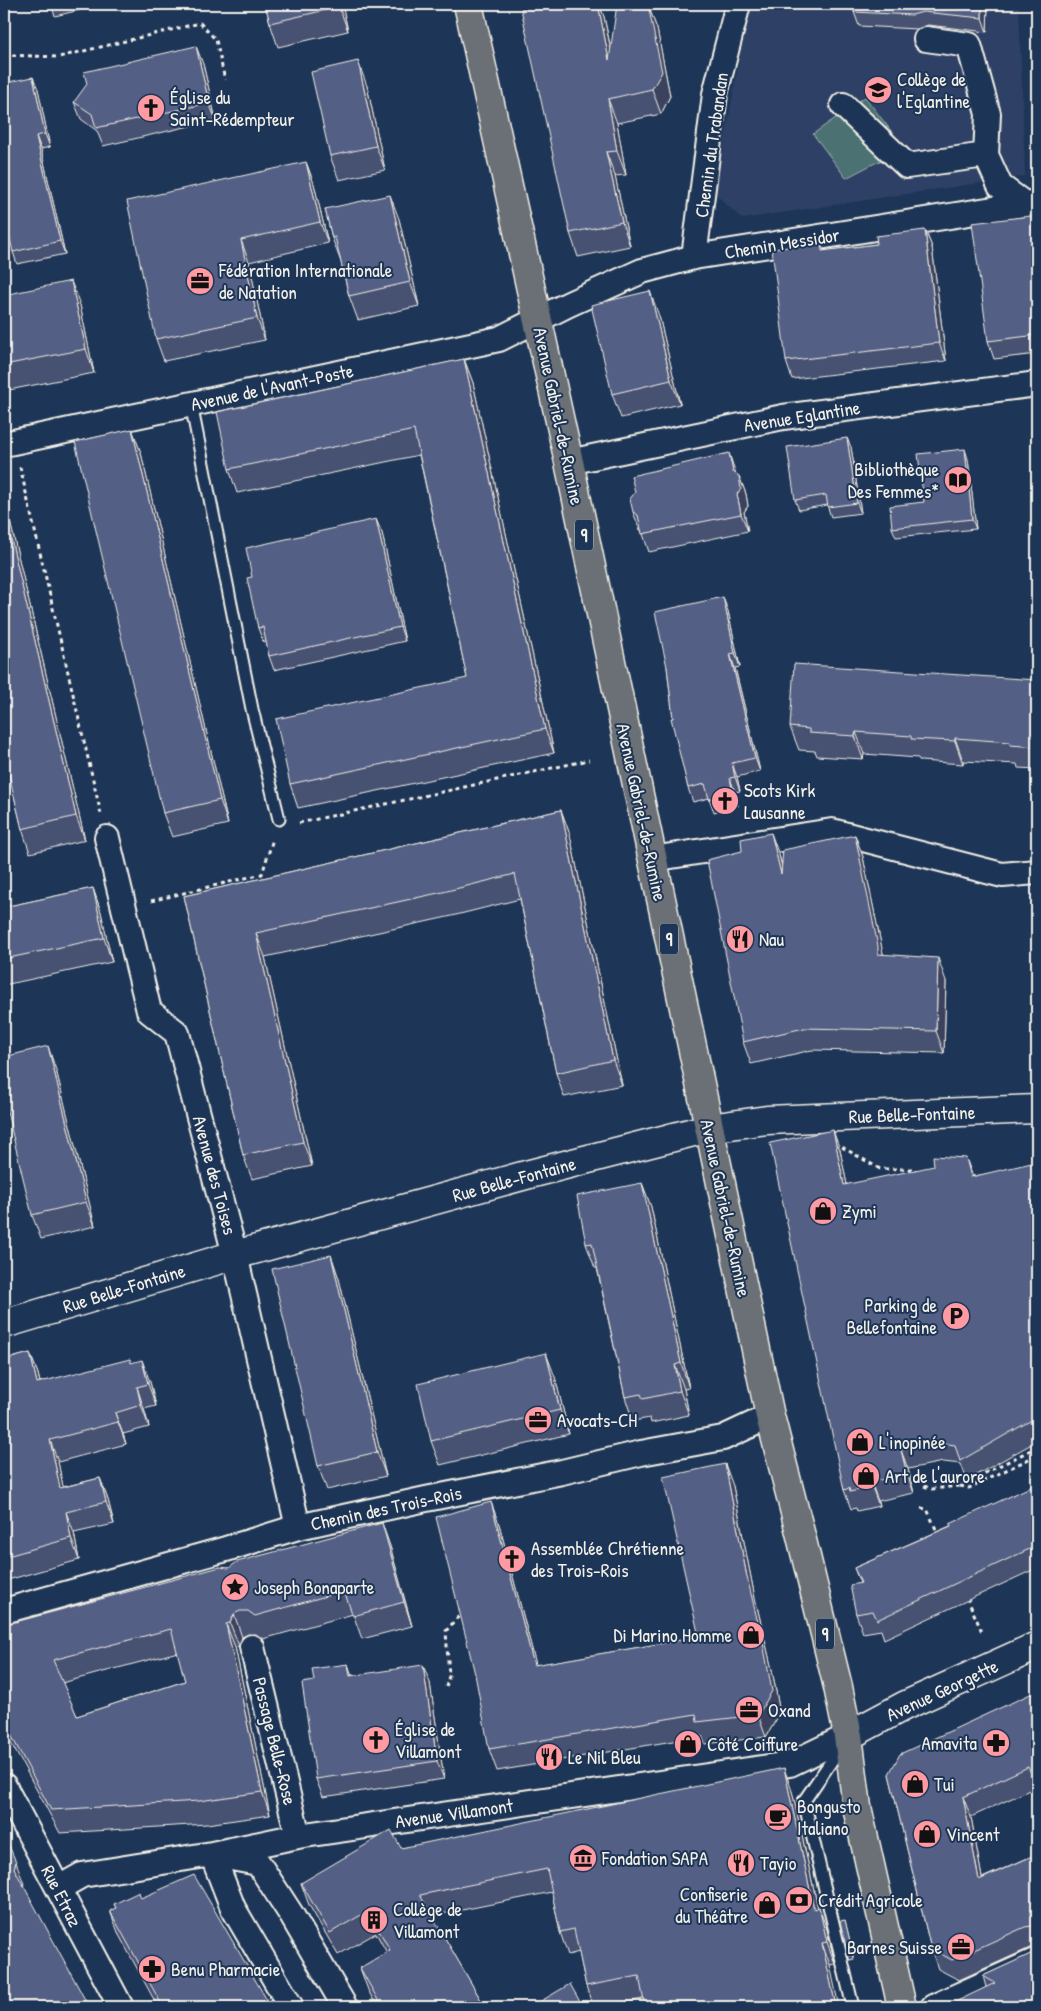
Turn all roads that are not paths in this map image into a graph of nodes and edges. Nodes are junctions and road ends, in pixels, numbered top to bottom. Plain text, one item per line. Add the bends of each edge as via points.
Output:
1 (468, 4) edge
2 (738, 4) edge
3 (926, 39) dead end
4 (843, 105) dead end
5 (986, 155) junction
6 (1031, 203) edge
7 (694, 257) junction
8 (537, 319) junction
9 (1037, 384) edge
10 (190, 404) junction
11 (4, 444) edge
12 (569, 462) junction
13 (279, 819) road end
14 (107, 838) road end
15 (652, 859) junction
16 (1037, 872) edge
17 (1037, 1109) edge
18 (709, 1128) junction
19 (236, 1255) junction
20 (4, 1324) edge
21 (770, 1416) junction
22 (298, 1527) junction
23 (4, 1611) edge
24 (1037, 1646) edge
25 (252, 1647) edge
26 (848, 1736) junction
27 (4, 1786) edge
28 (298, 1836) junction
29 (212, 1854) junction
30 (59, 1888) junction
31 (1037, 1960) edge
32 (121, 2007) edge
33 (291, 2007) edge
34 (345, 2007) edge
35 (853, 2007) edge
36 (902, 2007) edge
37 (933, 2007) edge

1 - 8 main road, Avenue Gabriel-de-Rumine / 9
2 - 7 street, Chemin du Trabandan via 715,94
3 - 5 street via 969,45 988,114
4 - 5 street via 908,166
5 - 6 street via 1000,186
6 - 7 street, Chemin Messidor
7 - 8 street, Chemin Messidor via 642,271
8 - 10 street, Avenue de l'Avant-Poste via 499,339
8 - 12 main road, Avenue Gabriel-de-Rumine / 9
9 - 12 street, Avenue Eglantine via 782,417
10 - 11 street, Avenue de l'Avant-Poste
10 - 13 lane via 252,709
12 - 15 main road, Avenue Gabriel-de-Rumine / 9
14 - 19 street, Avenue des Toises via 149,1011 177,1033
15 - 16 street via 832,831 1002,875
15 - 18 main road, Avenue Gabriel-de-Rumine / 9
17 - 18 main road, Rue Belle-Fontaine via 767,1120
18 - 19 main road, Rue Belle-Fontaine
18 - 21 main road, Avenue Gabriel-de-Rumine / 9
19 - 20 main road, Rue Belle-Fontaine
19 - 22 street, Avenue des Toises
21 - 22 street, Chemin des Trois-Rois via 723,1438
21 - 26 main road, Avenue Gabriel-de-Rumine / 9
22 - 23 street, Chemin des Trois-Rois via 229,1559
24 - 26 main road, Avenue Georgette via 904,1706
25 - 28 street, Passage Belle-Rose
26 - 28 street, Avenue Villamont via 790,1764
26 - 35 lane via 804,1801
26 - 36 main road, 9 via 857,1807
27 - 30 street, Rue Etraz
28 - 29 street, Avenue Villamont
29 - 30 street, Avenue Villamont via 82,1875
29 - 33 street via 233,1908
29 - 34 street via 258,1863
30 - 32 street, Rue Etraz
31 - 37 street

